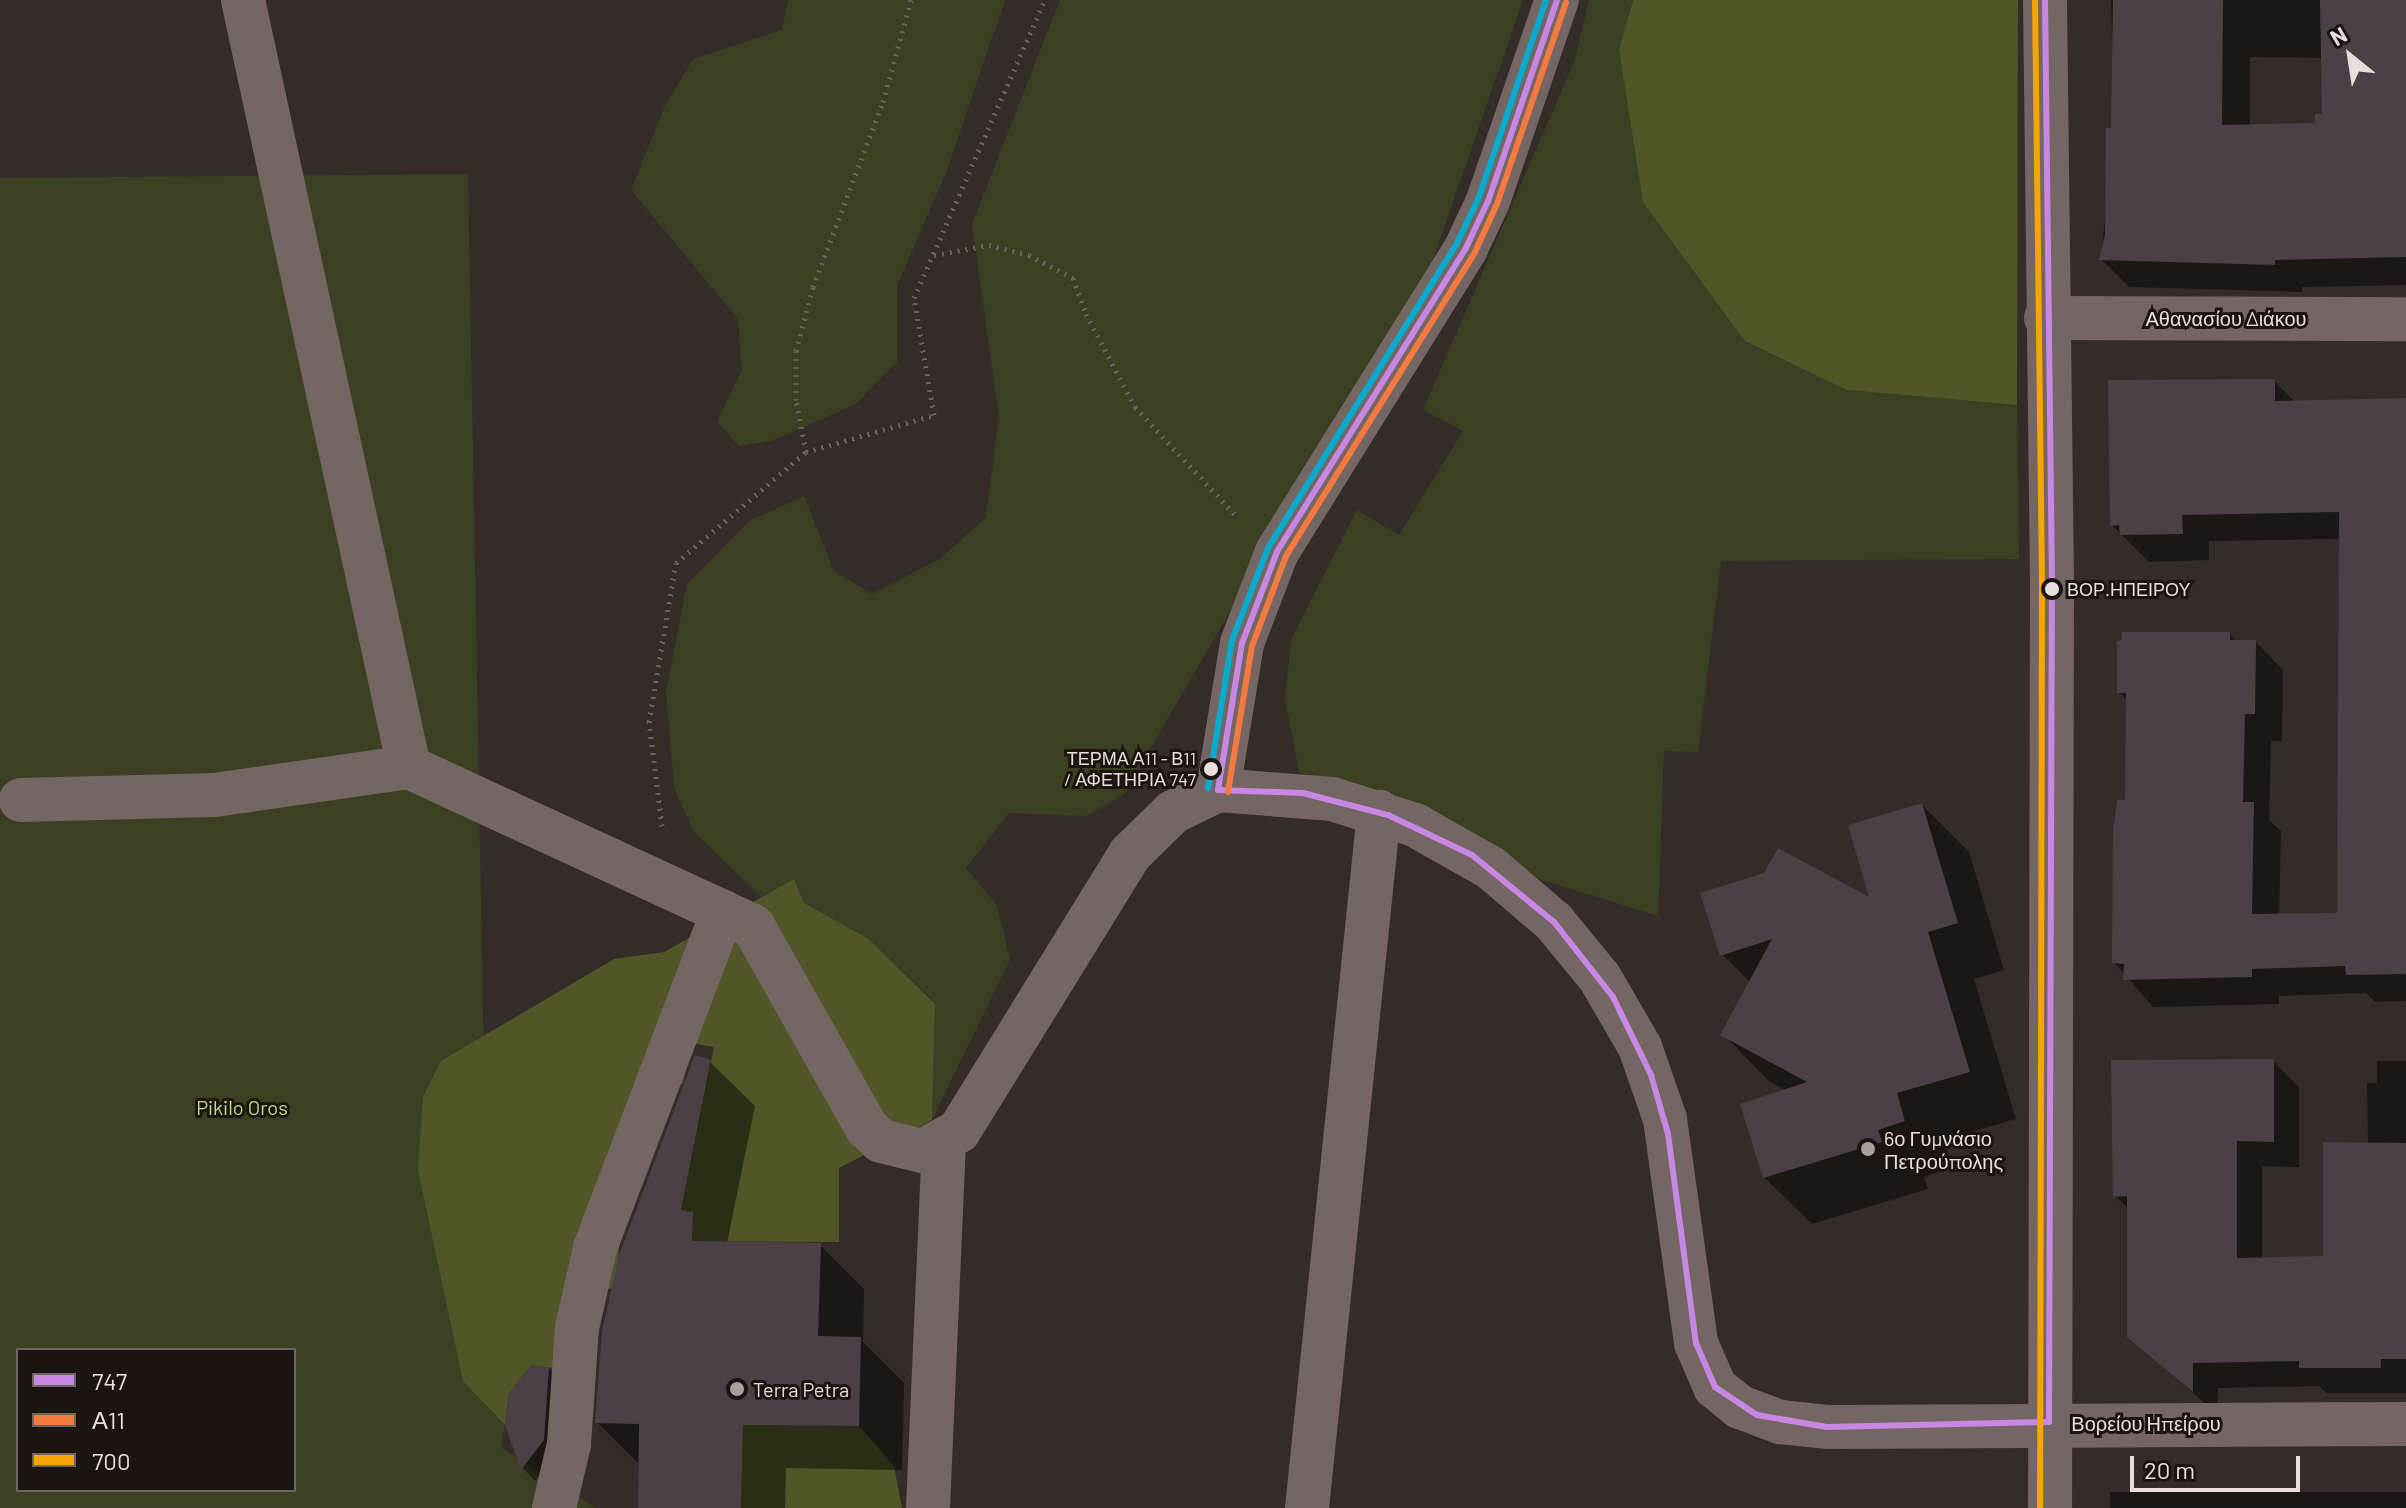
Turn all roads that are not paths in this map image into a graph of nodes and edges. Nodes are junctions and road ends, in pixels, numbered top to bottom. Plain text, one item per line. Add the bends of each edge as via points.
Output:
1 (243, 0) edge
2 (1557, 0) edge
3 (2045, 0) edge
4 (2046, 318) junction
5 (2406, 319) edge
6 (409, 767) junction
7 (1218, 790) junction
8 (21, 800) dead end
9 (1379, 812) junction
10 (723, 911) junction
11 (938, 1146) junction
12 (2049, 1422) junction
13 (2406, 1424) edge
14 (554, 1508) edge
15 (928, 1508) edge
16 (1307, 1508) edge
17 (2050, 1508) edge

1 - 6 street
2 - 7 street via 1488,201 1466,248 1277,552 1242,643
3 - 4 street
4 - 5 street, Αθανασίου Διάκου
4 - 12 street via 2052,583
6 - 8 street via 215,795
6 - 10 street
7 - 9 street, Βορείου Ηπείρου via 1303,793
7 - 11 street via 1180,807 1135,846 965,1124
9 - 12 street, Βορείου Ηπείρου via 1472,855 1518,889 1571,939 1626,1019 1665,1119 1696,1343 1715,1387 1757,1415 1827,1427
9 - 16 street
10 - 11 street via 762,936 873,1135 903,1151
10 - 14 street via 595,1248 577,1328 569,1444
11 - 15 street
12 - 13 street, Βορείου Ηπείρου
12 - 17 street

